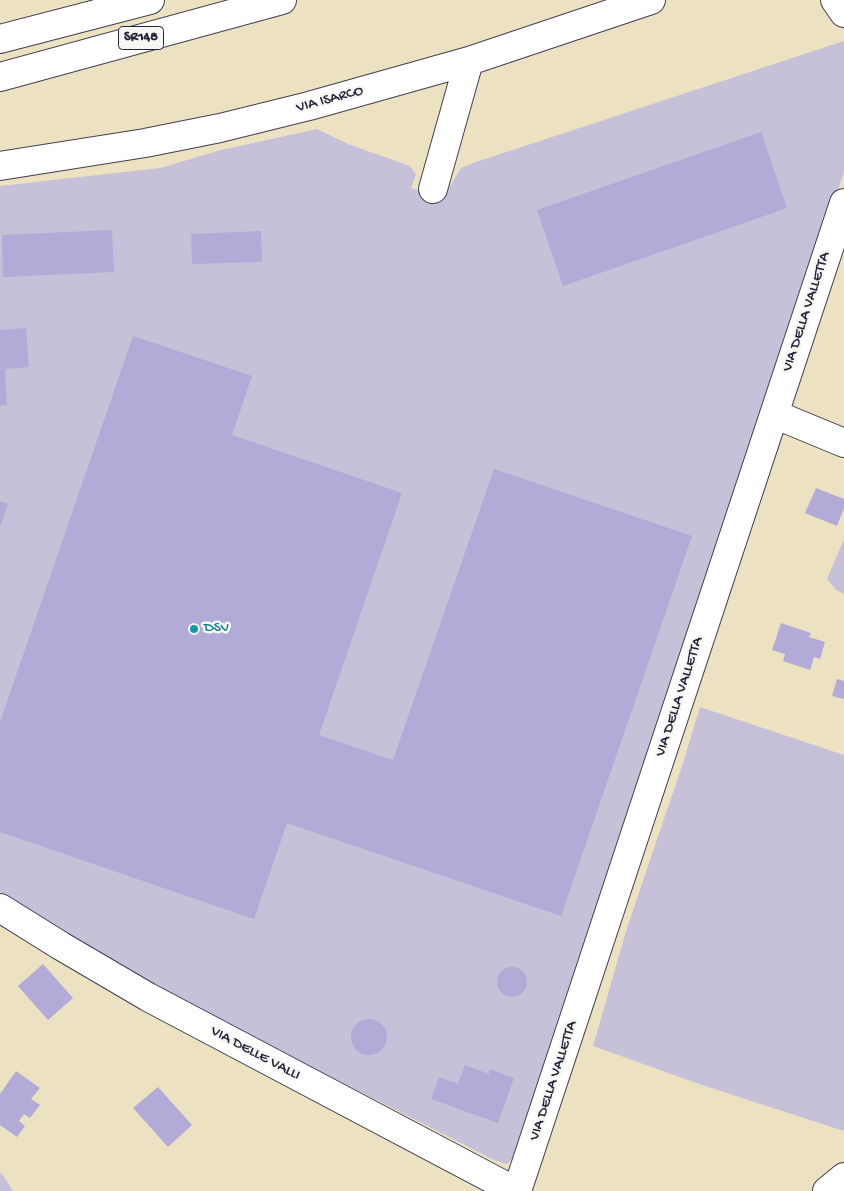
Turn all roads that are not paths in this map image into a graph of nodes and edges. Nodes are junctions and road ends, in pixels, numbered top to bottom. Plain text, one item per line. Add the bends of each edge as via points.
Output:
1 (150, 0) edge
2 (282, 0) edge
3 (651, 0) edge
4 (835, 0) edge
5 (844, 13) edge
6 (0, 39) edge
7 (469, 61) junction
8 (0, 77) edge
9 (0, 166) edge
10 (433, 189) dead end
11 (844, 203) edge
12 (774, 414) junction
13 (844, 443) edge
14 (0, 908) edge
15 (844, 1178) edge
16 (516, 1191) edge
17 (827, 1191) edge

1 - 6 main road, SR148
2 - 8 main road, SR148
3 - 7 main road, VIA ISARCO
4 - 5 main road
7 - 9 main road, VIA ISARCO via 220,128
7 - 10 main road
11 - 12 main road, VIA DELLA VALLETTA
12 - 13 main road
12 - 16 main road, VIA DELLA VALLETTA
14 - 16 main road, VIA DELLE VALLI via 148,997
15 - 17 main road

